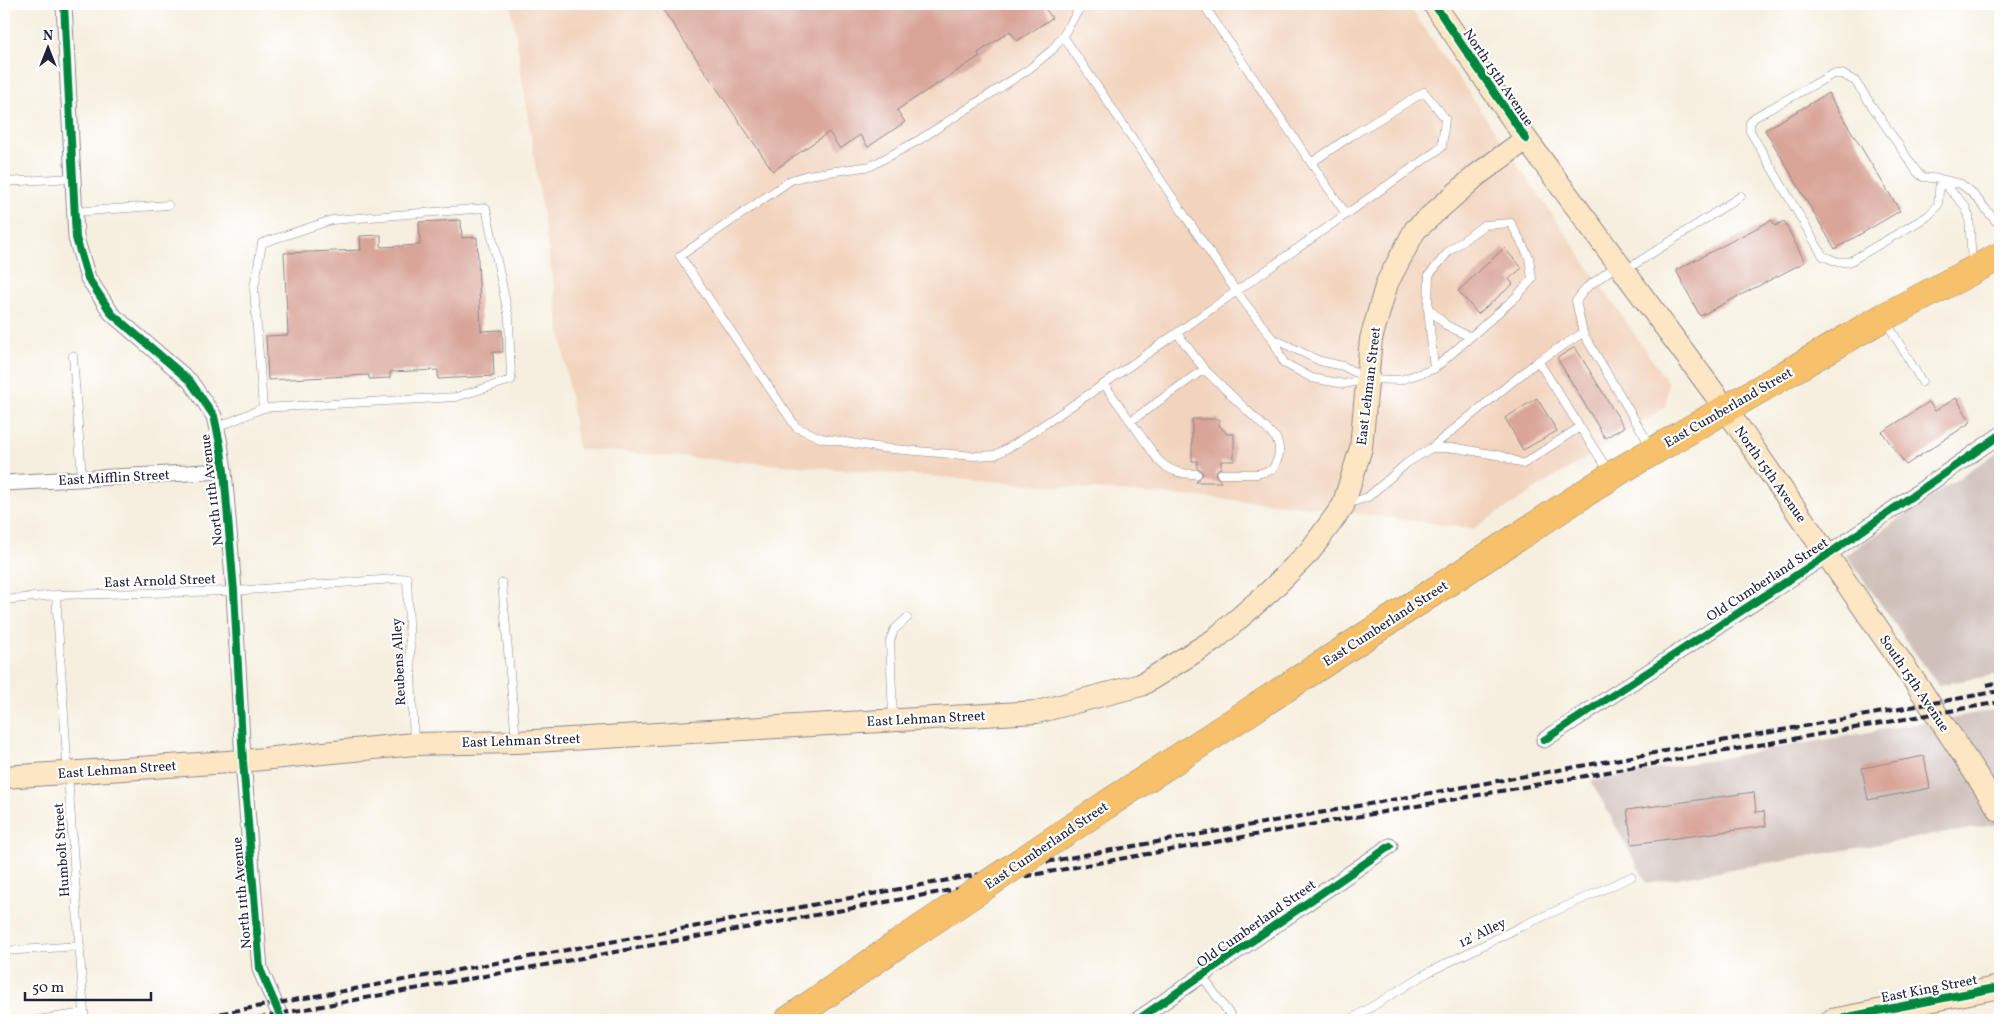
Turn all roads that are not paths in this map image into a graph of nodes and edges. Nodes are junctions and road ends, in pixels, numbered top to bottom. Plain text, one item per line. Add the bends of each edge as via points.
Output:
1 (64, 4) edge
2 (1082, 4) edge
3 (1203, 4) edge
4 (1434, 4) edge
5 (1063, 36) junction
6 (1526, 139) junction
7 (1311, 163) junction
8 (72, 178) junction
9 (1940, 179) junction
10 (4, 182) edge
11 (1741, 196) dead end
12 (168, 205) dead end
13 (74, 212) junction
14 (1346, 214) junction
15 (2000, 226) edge
16 (2000, 256) edge
17 (1621, 268) junction
18 (1972, 271) junction
19 (1236, 291) junction
20 (1428, 308) junction
21 (1884, 317) junction
22 (1177, 332) junction
23 (1583, 333) junction
24 (1470, 337) junction
25 (1272, 338) junction
26 (74, 356) dead end
27 (1538, 361) junction
28 (1204, 369) junction
29 (1434, 369) junction
30 (1367, 379) junction
31 (1922, 382) dead end
32 (1104, 384) junction
33 (263, 408) junction
34 (1726, 409) junction
35 (1131, 421) junction
36 (1580, 427) junction
37 (216, 428) junction
38 (2000, 435) edge
39 (1431, 448) junction
40 (1653, 451) junction
41 (224, 471) junction
42 (1197, 474) dead end
43 (1221, 474) dead end
44 (1612, 475) junction
45 (82, 478) junction
46 (4, 483) edge
47 (1343, 506) junction
48 (1827, 555) junction
49 (407, 578) joint
50 (502, 583) dead end
51 (234, 591) junction
52 (56, 595) junction
53 (4, 600) edge
54 (907, 618) dead end
55 (893, 720) junction
56 (1544, 740) dead end
57 (516, 742) junction
58 (414, 744) junction
59 (243, 761) junction
60 (69, 773) junction
61 (4, 777) edge
62 (2000, 811) edge
63 (1390, 846) dead end
64 (1631, 877) dead end
65 (80, 946) junction
66 (4, 951) edge
67 (1202, 976) junction
68 (2000, 987) edge
69 (37, 1020) edge
70 (282, 1020) edge
71 (789, 1020) edge
72 (1137, 1020) edge
73 (1234, 1020) edge
74 (1350, 1020) edge
75 (1832, 1020) edge

1 - 8 street, North 11th Avenue
2 - 5 lane
3 - 7 lane
4 - 6 main road, North 15th Avenue
5 - 19 lane
5 - 32 lane via 1029,69 919,140 871,166 808,174 791,180 680,256 796,427 821,438 882,448 995,455
6 - 17 main road, North 15th Avenue
6 - 30 main road, East Lehman Street via 1476,174 1415,230 1387,283 1372,339
7 - 14 lane
7 - 14 lane via 1424,92 1446,118 1442,147
8 - 10 lane
8 - 13 street, North 11th Avenue
9 - 9 lane via 1938,205 1928,216 1849,262 1838,262 1823,256 1750,131 1750,123 1755,117 1832,74 1842,74 1855,81 1917,172 1924,177
9 - 15 lane via 1961,184
9 - 18 lane via 1969,216
11 - 17 lane
12 - 13 lane
13 - 37 street, North 11th Avenue via 76,238 88,278 112,314 190,381 214,416
14 - 19 lane
16 - 18 highway, East Cumberland Street
17 - 23 lane via 1586,288 1576,301
17 - 34 main road, North 15th Avenue
18 - 21 highway, East Cumberland Street
19 - 22 lane
19 - 25 lane
20 - 24 lane via 1446,325
20 - 24 lane via 1429,275 1449,251 1484,225 1511,224 1529,257 1532,279
20 - 29 lane
21 - 31 lane
21 - 34 highway, East Cumberland Street
22 - 28 lane
22 - 32 lane
23 - 27 lane
23 - 40 lane
24 - 29 lane
25 - 30 lane
25 - 30 lane via 1284,363 1312,378 1344,384
26 - 45 lane
27 - 36 lane
27 - 39 lane
28 - 35 lane
28 - 43 lane via 1276,438 1280,449 1272,470 1257,474
29 - 30 lane via 1400,380
30 - 47 main road, East Lehman Street via 1361,448
32 - 35 lane
33 - 33 lane via 456,397 511,380 509,318 486,208 332,220 262,243 254,288
33 - 37 lane
34 - 40 highway, East Cumberland Street
34 - 48 main road, North 15th Avenue
35 - 42 lane via 1166,468 1176,473
36 - 39 lane via 1523,464 1502,456 1457,448
36 - 44 lane
37 - 41 street, North 11th Avenue
38 - 48 street, Old Cumberland Street
39 - 47 lane via 1406,463 1368,497
40 - 44 highway, East Cumberland Street
41 - 45 street, East Mifflin Street
41 - 51 street, North 11th Avenue
44 - 71 highway, East Cumberland Street, bridge via 1109,803
45 - 46 street, East Mifflin Street
47 - 55 main road, East Lehman Street via 1310,551 1263,597 1214,640 1141,685 1037,712
48 - 56 street, Old Cumberland Street
48 - 62 main road, South 15th Avenue
49 - 51 lane, East Arnold Street
49 - 58 lane, Reubens Alley
50 - 57 lane
51 - 52 lane, East Arnold Street
51 - 59 street, North 11th Avenue
52 - 53 lane, East Arnold Street
52 - 60 lane, Humbolt Street
54 - 55 lane via 894,630 890,641
55 - 57 main road, East Lehman Street
57 - 58 main road, East Lehman Street
58 - 59 main road, East Lehman Street
59 - 60 main road, East Lehman Street
59 - 70 street, North 11th Avenue via 260,969
60 - 61 main road, East Lehman Street
60 - 65 lane, Humbolt Street
63 - 67 street, Old Cumberland Street
64 - 74 lane, 12' Alley via 1427,973
65 - 66 lane
65 - 69 lane, Humbolt Street via 84,1013
67 - 72 street, Old Cumberland Street
67 - 73 lane
68 - 75 main road, East King Street

